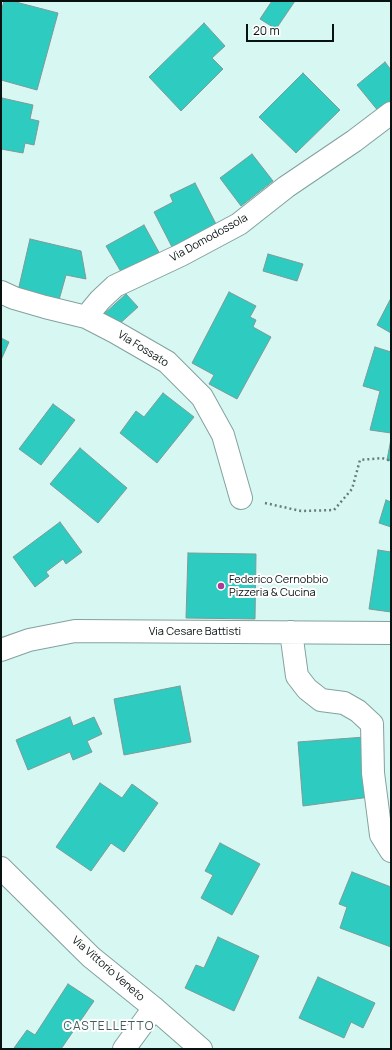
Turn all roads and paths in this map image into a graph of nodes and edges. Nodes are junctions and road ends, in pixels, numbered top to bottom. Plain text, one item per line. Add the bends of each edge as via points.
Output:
1 (391, 113) edge
2 (1, 292) edge
3 (86, 317) junction
4 (391, 461) edge
5 (241, 498) joint
6 (291, 632) junction
7 (391, 633) edge
8 (1, 650) edge
9 (391, 851) edge
10 (1, 868) edge
11 (154, 1008) junction
12 (124, 1049) edge
13 (201, 1049) edge

1 - 3 street, Via Domodossola via 286,187 239,224 115,286
2 - 3 street, Via Fossato via 37,305
3 - 5 street, Via Fossato via 167,362 202,397 223,435
4 - 5 path via 382,458 360,460 352,488 334,510 301,511
6 - 7 street, Via Cesare Battisti
6 - 8 street, Via Cesare Battisti via 75,631 29,640
6 - 9 street via 297,676 307,689 321,700 344,703 372,724 373,773 381,835
10 - 11 street, Via Vittorio Veneto via 91,957
11 - 12 street
11 - 13 street, Via Vittorio Veneto

